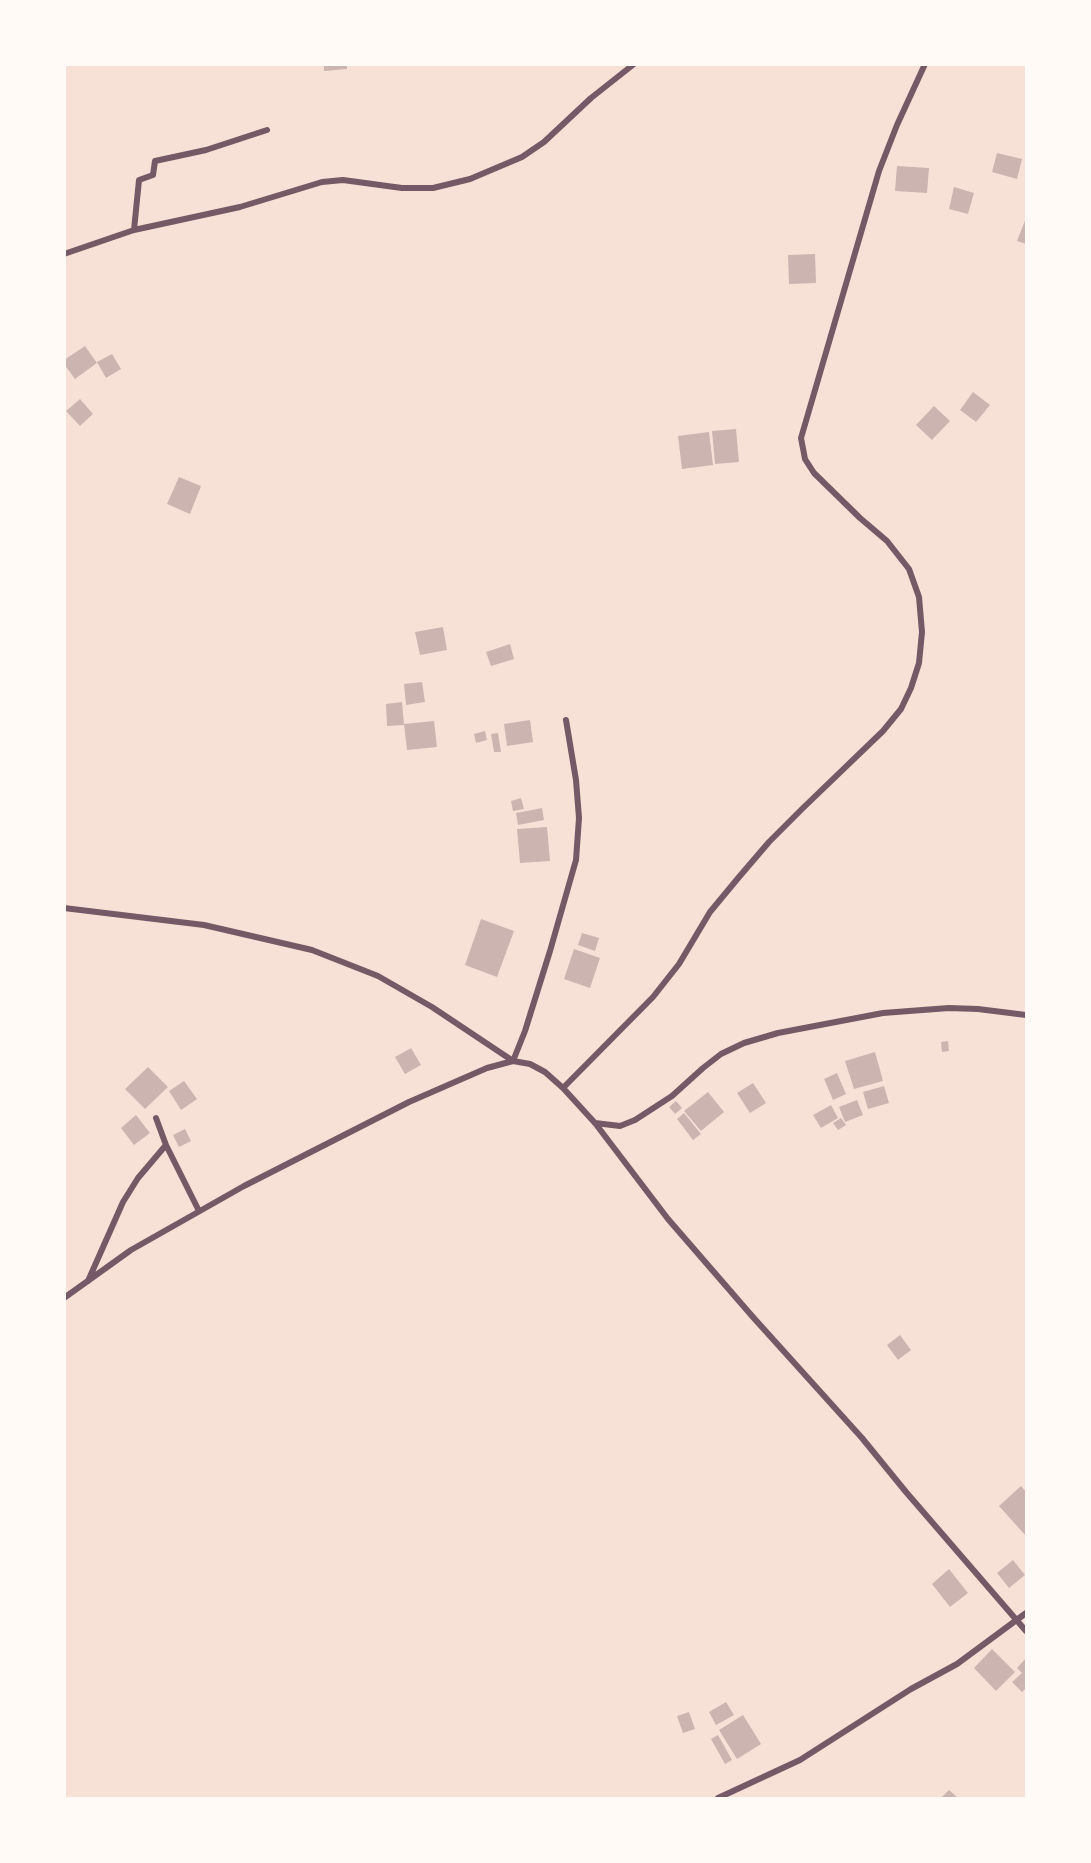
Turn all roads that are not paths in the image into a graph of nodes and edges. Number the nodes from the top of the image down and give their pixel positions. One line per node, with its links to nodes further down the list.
1 (634, 64): 4 (street)
2 (925, 64): 10 (street)
3 (267, 130): 4 (street)
4 (134, 230): 5 (street)
5 (64, 254)
6 (566, 720): 9 (street)
7 (64, 908): 9 (street)
8 (1026, 1015): 12 (street)
9 (513, 1061): 10 (street); 14 (street)
10 (563, 1088): 12 (street)
11 (156, 1118): 13 (street)
12 (595, 1123): 18 (street)
13 (166, 1145): 14 (street); 15 (street)
14 (199, 1211): 15 (street)
15 (88, 1281): 16 (street)
16 (64, 1298)
17 (1026, 1612): 18 (street)
18 (1017, 1621): 19 (street); 20 (street)
19 (1026, 1631)
20 (718, 1798)

